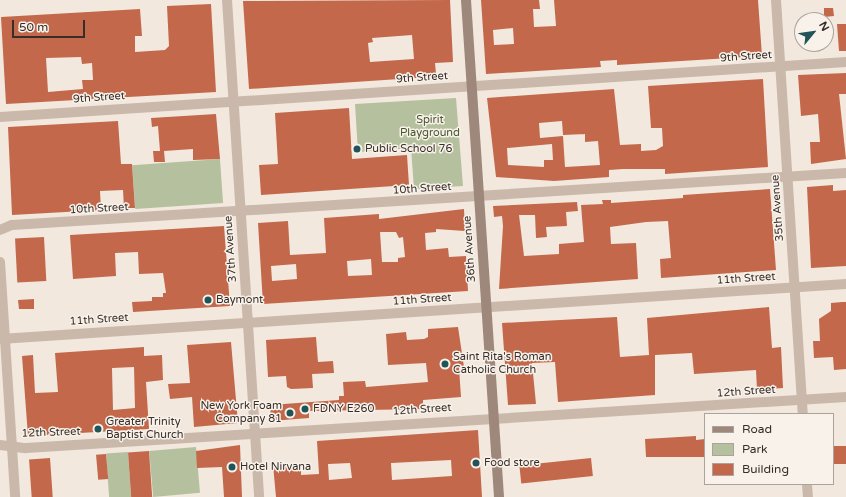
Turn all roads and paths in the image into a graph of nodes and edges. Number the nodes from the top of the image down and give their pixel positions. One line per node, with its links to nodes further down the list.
1 (227, 0): 7 (street, 37th Avenue)
2 (466, 0): 6 (main road, 36th Avenue)
3 (776, 0): 5 (street, 35th Avenue)
4 (846, 62): 5 (street, 9th Street)
5 (780, 66): 6 (street, 9th Street); 10 (street, 35th Avenue)
6 (472, 86): 7 (street, 9th Street); 11 (main road, 36th Avenue)
7 (234, 102): 8 (street, 9th Street); 12 (street, 37th Avenue)
8 (0, 117)
9 (846, 173): 10 (street, 10th Street)
10 (788, 177): 11 (street, 10th Street); 16 (street, 35th Avenue)
11 (479, 197): 12 (street, 10th Street); 17 (main road, 36th Avenue)
12 (241, 212): 13 (street, 10th Street); 18 (street, 37th Avenue)
13 (0, 230)
14 (0, 262): 19 (street)
15 (846, 284): 16 (street, 11th Street)
16 (795, 287): 17 (street, 11th Street); 21 (street, 35th Avenue)
17 (486, 307): 18 (street, 11th Street); 23 (main road, 36th Avenue)
18 (248, 323): 19 (street, 11th Street); 24 (street, 37th Avenue)
19 (2, 338): 26 (street)
20 (846, 397): 21 (street, 12th Street)
21 (802, 400): 22 (street, 35th Avenue); 23 (street, 12th Street)
22 (803, 413)
23 (494, 418): 24 (street, 12th Street); 30 (main road, 36th Avenue)
24 (255, 433): 26 (street, 12th Street); 29 (street, 37th Avenue)
25 (0, 445): 26 (street, 12th Street)
26 (12, 446): 28 (street)
27 (807, 485): 31 (street)
28 (15, 497)
29 (259, 497)
30 (499, 497)
31 (808, 497)

